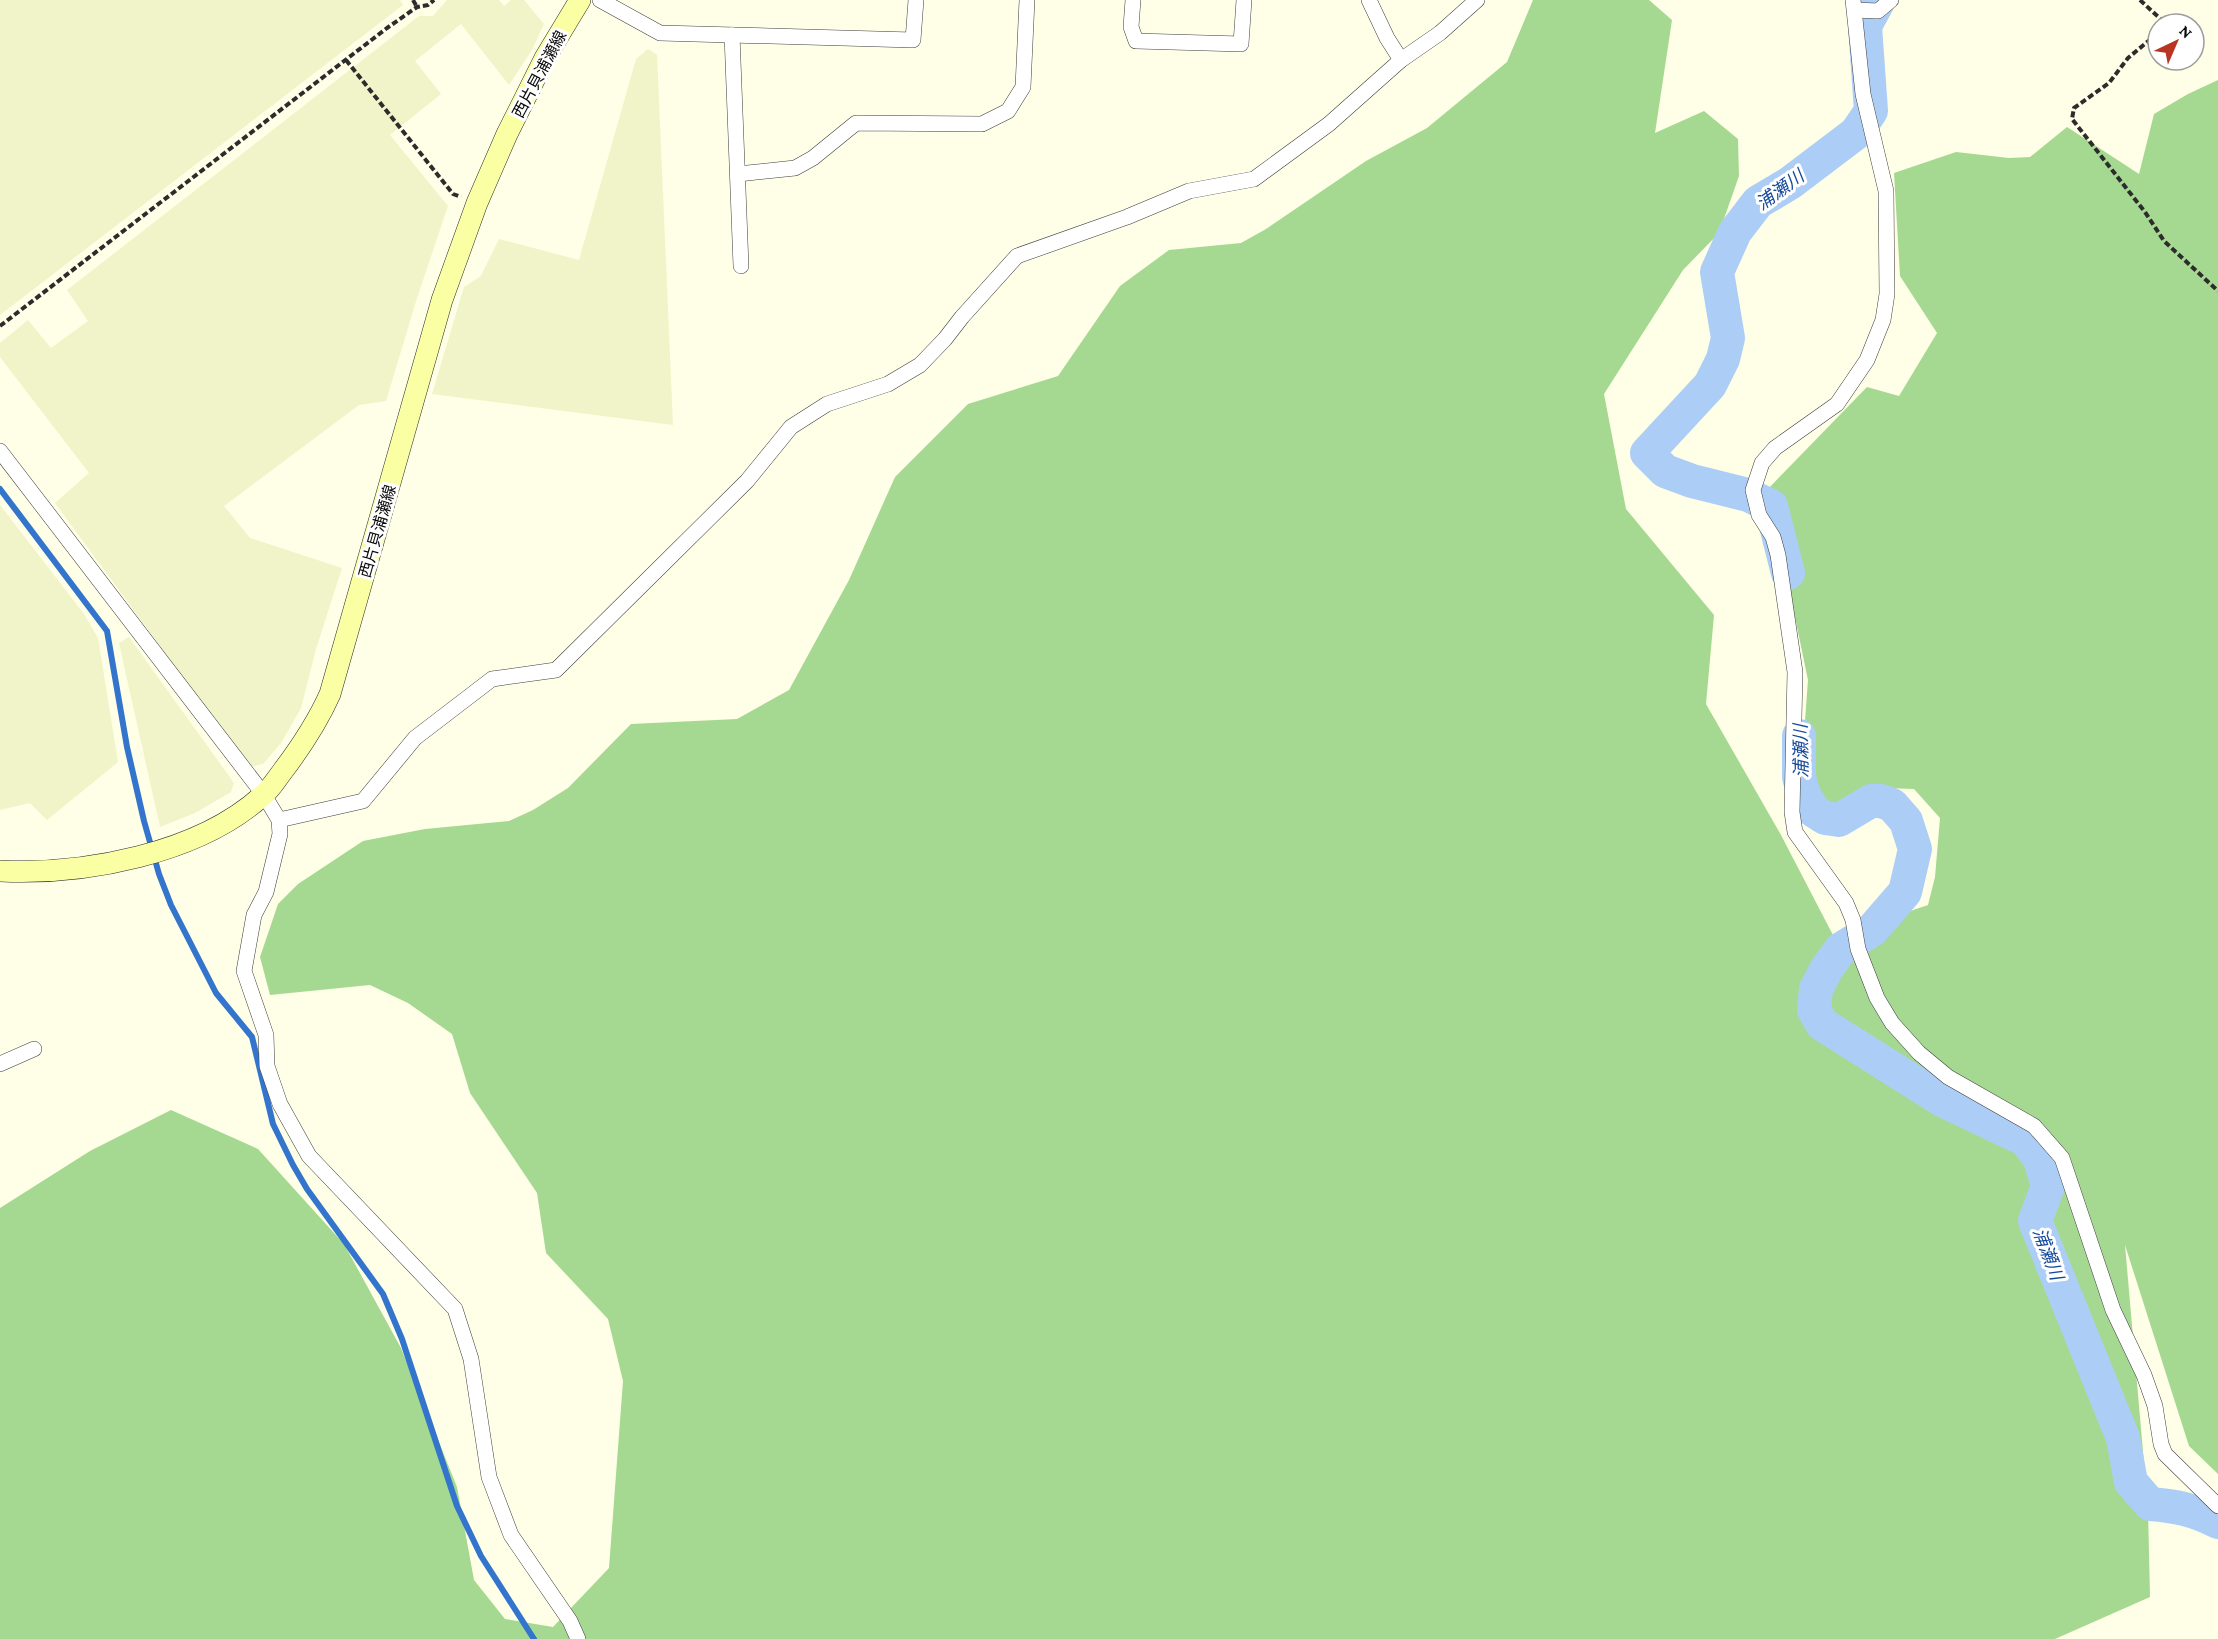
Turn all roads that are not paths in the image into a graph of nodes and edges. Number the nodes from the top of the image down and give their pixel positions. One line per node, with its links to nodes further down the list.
1 (580, 0): 16 (main road, 西片貝浦瀬線)
2 (600, 0): 11 (street)
3 (916, 0): 11 (street)
4 (1028, 0): 13 (street)
5 (1133, 0): 6 (street)
6 (1244, 0)
7 (1369, 0): 12 (street)
8 (1477, 0): 12 (street)
9 (1891, 0): 10 (street)
10 (1854, 5): 21 (street)
11 (732, 35): 13 (street)
12 (1401, 60): 17 (street)
13 (738, 174): 14 (street)
14 (741, 266)
15 (0, 451): 16 (street)
16 (264, 795): 17 (street); 18 (main road, 西片貝浦瀬線)
17 (279, 820): 22 (street)
18 (0, 871)
19 (34, 1048): 20 (street)
20 (0, 1064)
21 (2218, 1506)
22 (578, 1639)

